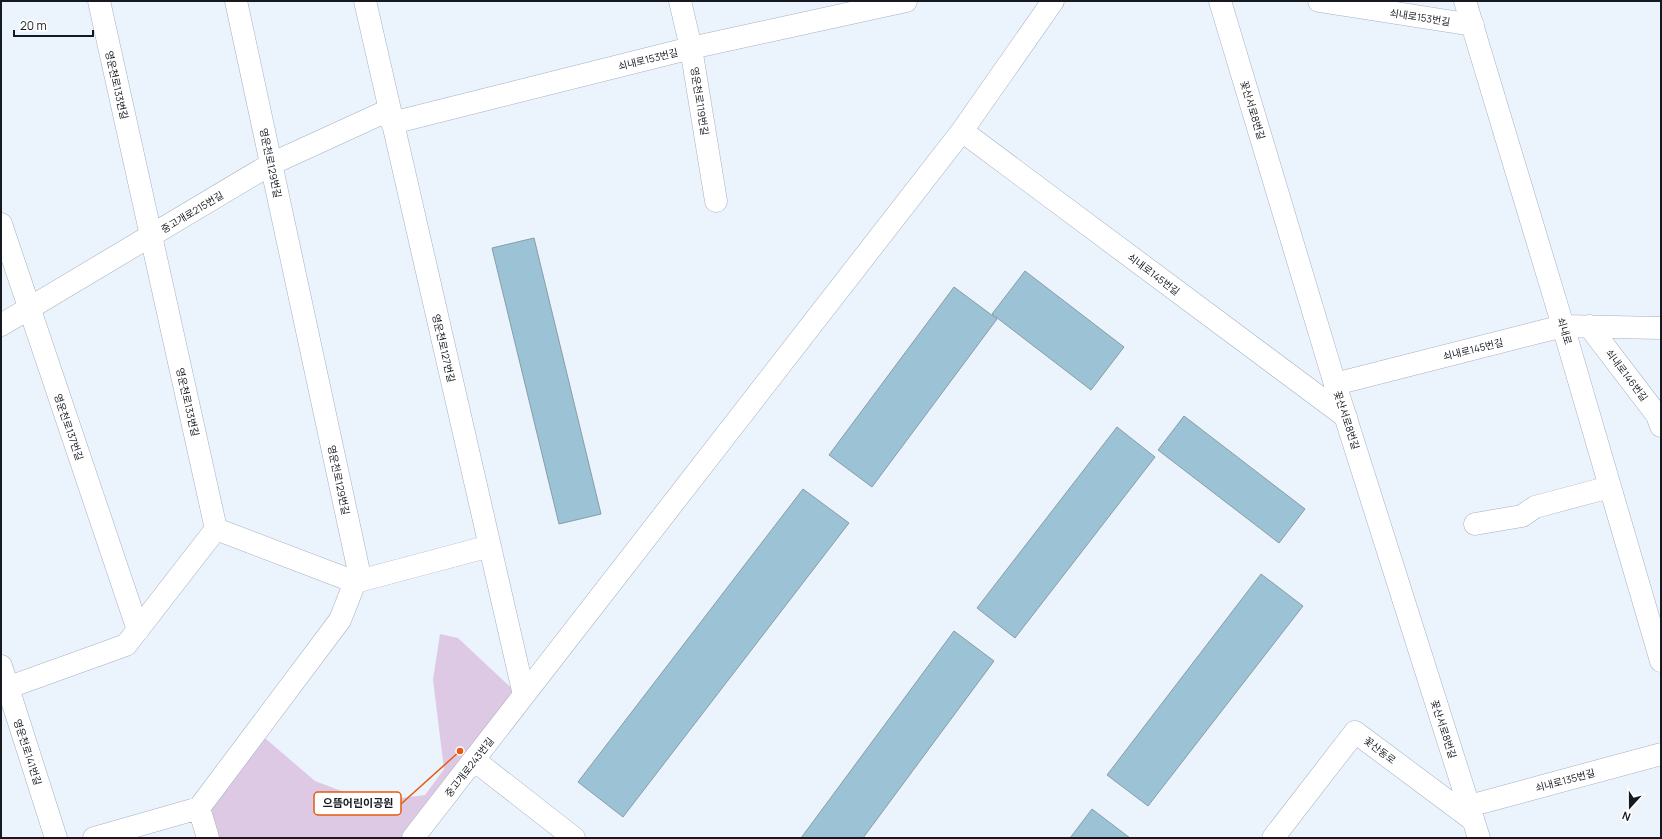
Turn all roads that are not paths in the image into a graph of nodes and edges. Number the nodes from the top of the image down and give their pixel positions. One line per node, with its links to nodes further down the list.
1 (98, 1): 18 (street, 영운천로133번길)
2 (236, 1): 15 (street, 영운천로129번길)
3 (365, 1): 13 (street, 영운천로127번길)
4 (680, 1): 12 (street, 영운천로119번길)
5 (906, 1): 12 (street, 쇠내로153번길)
6 (1053, 1): 14 (street, 중고개로243번길)
7 (1220, 1): 24 (street, 꽃산서로8번길)
8 (1319, 1): 10 (street, 쇠내로153번길)
9 (1466, 1): 11 (street, 쇠내로)
10 (1402, 8): 11 (street, 쇠내로153번길)
11 (1473, 25): 21 (street, 쇠내로)
12 (692, 48): 13 (street, 쇠내로153번길); 16 (street, 영운천로119번길)
13 (390, 117): 15 (street, 중고개로215번길); 30 (street, 영운천로127번길)
14 (962, 131): 25 (street, 쇠내로145번길); 36 (street, 중고개로243번길)
15 (271, 164): 18 (street, 중고개로215번길); 31 (street, 영운천로129번길)
16 (716, 201)
17 (1, 224): 19 (street, 영운천로137번길)
18 (151, 236): 19 (street, 중고개로215번길); 29 (street, 영운천로133번길)
19 (30, 309): 20 (street, 중고개로215번길); 32 (street, 영운천로137번길)
20 (1, 325)
21 (1564, 326): 22 (street); 24 (street, 쇠내로145번길); 27 (street, 쇠내로)
22 (1589, 326): 23 (street); 26 (street, 쇠내로146번길)
23 (1661, 328)
24 (1335, 384): 25 (street, 꽃산서로8번길)
25 (1346, 416): 40 (street, 꽃산서로8번길)
26 (1661, 426)
27 (1610, 487): 28 (street); 33 (street, 쇠내로)
28 (1475, 524)
29 (216, 529): 31 (street); 32 (street)
30 (490, 546): 31 (street); 36 (street, 영운천로127번길)
31 (355, 582): 39 (street, 영운천로129번길)
32 (138, 630): 35 (street)
33 (1661, 661)
34 (1, 666): 35 (street, 영운천로141번길)
35 (4, 689): 41 (street, 영운천로141번길)
36 (524, 695): 38 (street, 중고개로243번길)
37 (1661, 754): 40 (street, 쇠내로135번길)
38 (474, 760): 44 (street, 중고개로243번길); 45 (street)
39 (198, 808): 42 (street); 43 (street)
40 (1474, 821): 46 (street, 꽃산동로)
41 (56, 838)
42 (94, 838)
43 (208, 838)
44 (413, 838)
45 (574, 838)
46 (1273, 838)

